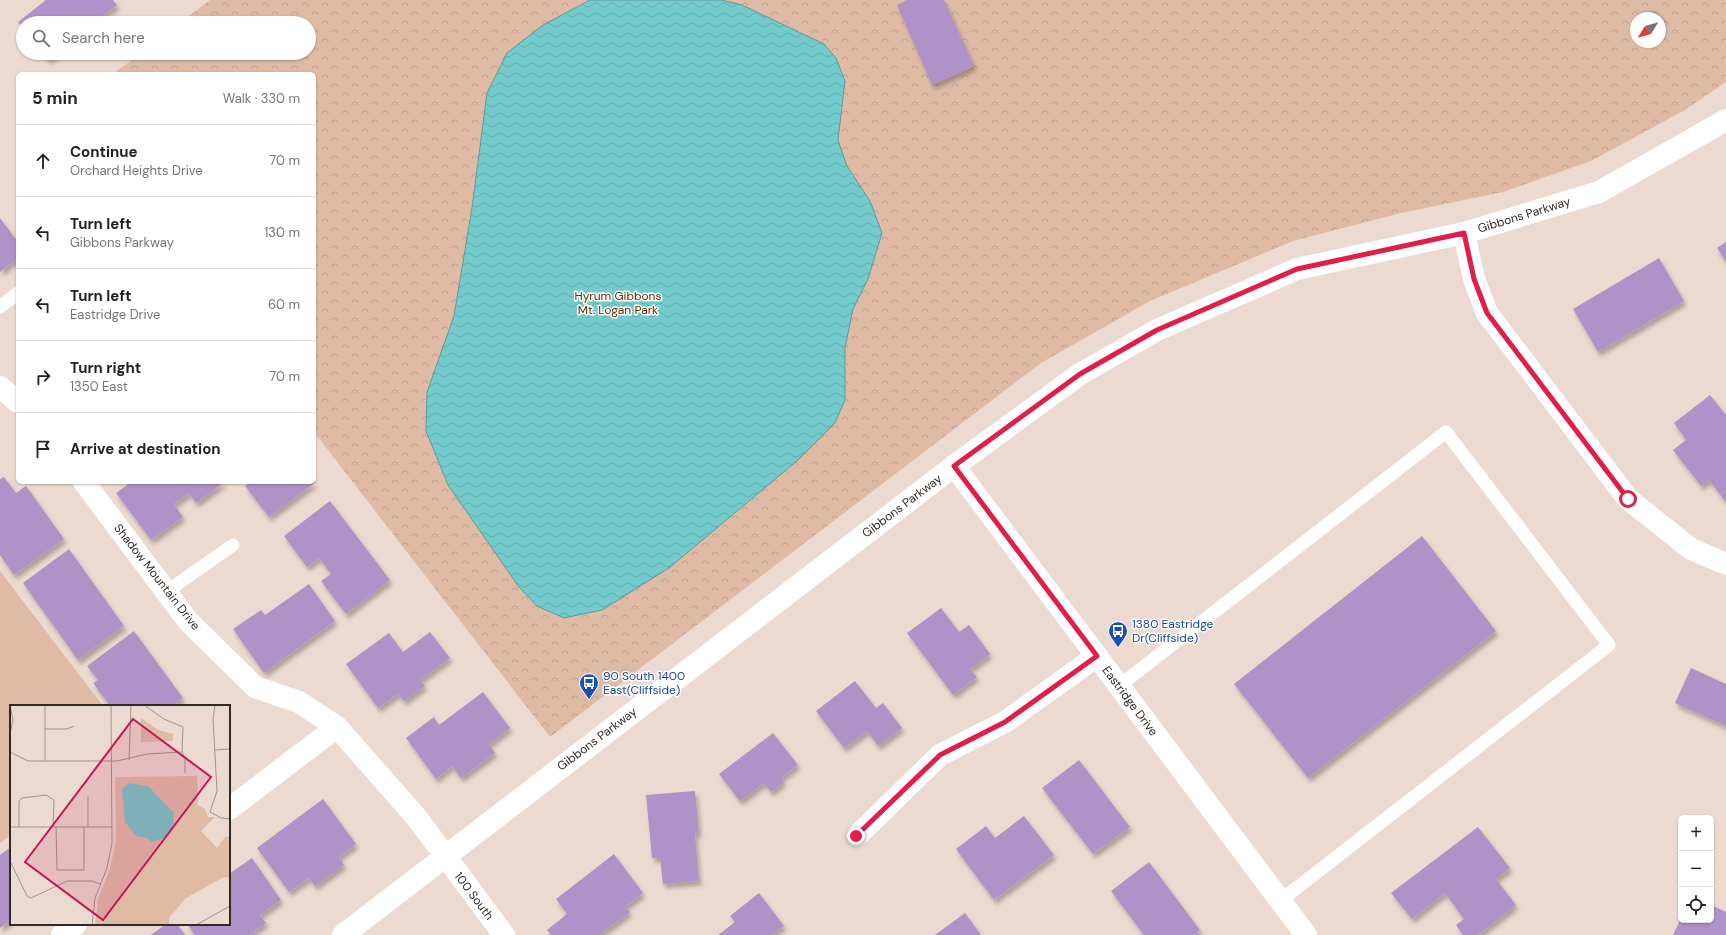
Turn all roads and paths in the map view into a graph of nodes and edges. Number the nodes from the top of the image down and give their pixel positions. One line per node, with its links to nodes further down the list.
1 (1726, 120): 2 (street, Gibbons Parkway)
2 (1464, 233): 7 (street, Gibbons Parkway); 10 (street)
3 (16, 295): 4 (lane)
4 (0, 307)
5 (0, 387): 6 (street)
6 (16, 400)
7 (954, 466): 12 (street, Eastridge Drive); 17 (street, Gibbons Parkway)
8 (85, 484): 11 (street, Shadow Mountain Drive)
9 (233, 545): 11 (lane)
10 (1726, 564)
11 (166, 592): 14 (street, Shadow Mountain Drive)
12 (1097, 656): 13 (street, Eastridge Drive); 16 (street)
13 (1119, 686): 18 (street, Eastridge Drive); 18 (lane)
14 (337, 727): 15 (street); 17 (street, Shadow Mountain Drive)
15 (230, 807)
16 (856, 836)
17 (445, 856): 22 (street, Gibbons Parkway); 23 (street, 100 South)
18 (1280, 901): 20 (street, Eastridge Drive)
19 (75, 925): 21 (street)
20 (1296, 932)
21 (62, 935)
22 (343, 935)
23 (504, 935)

